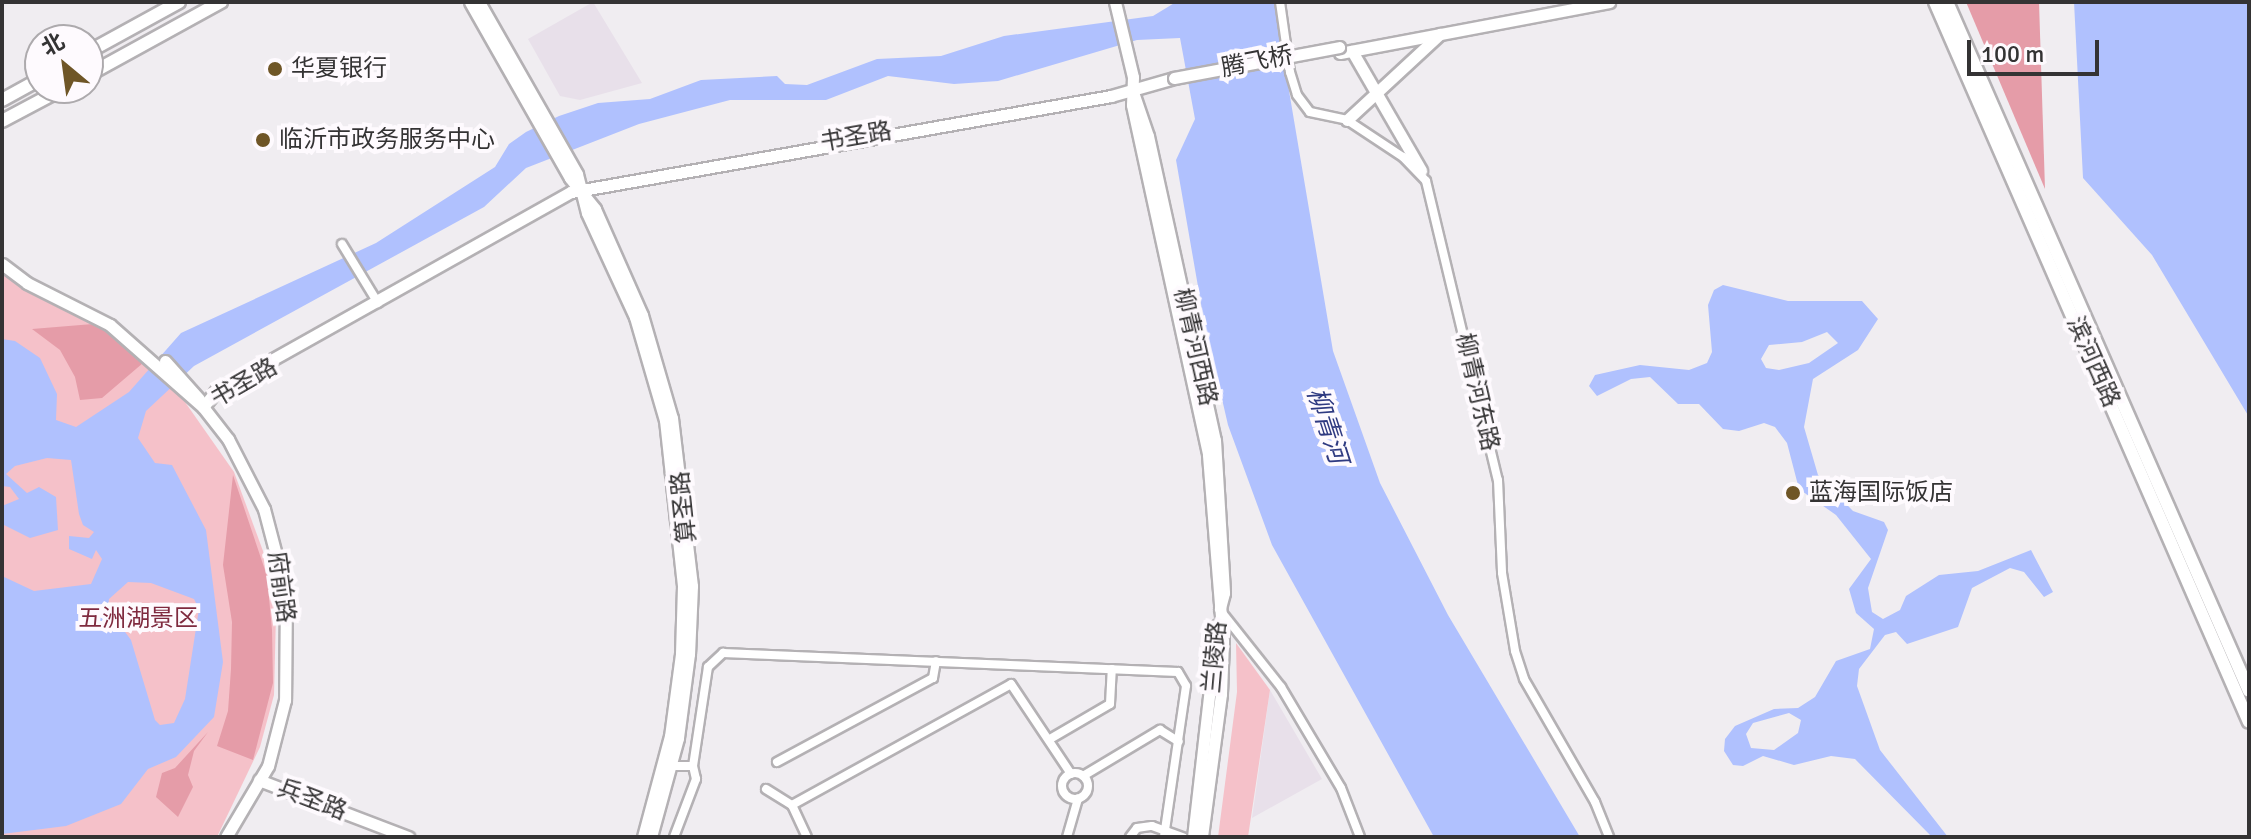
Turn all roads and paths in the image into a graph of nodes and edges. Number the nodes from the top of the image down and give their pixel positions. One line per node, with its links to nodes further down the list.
1 (179, 2): 12 (main road)
2 (221, 2): 14 (main road)
3 (470, 2): 19 (street, 算圣路)
4 (479, 2): 19 (street, 算圣路)
5 (1280, 2): 22 (street)
6 (1572, 2): 13 (street)
7 (1609, 2): 11 (street)
8 (1935, 2): 36 (main road, 滨河西路)
9 (1947, 2): 35 (main road, 滨河西路)
10 (1115, 5): 17 (street, 柳青河西路)
11 (1440, 34): 13 (street); 18 (street)
12 (104, 43)
13 (1344, 50): 15 (street, 腾飞桥, bridge); 18 (street)
14 (104, 66)
15 (1174, 81): 17 (street, 书圣路)
16 (24, 88): 20 (main road)
17 (1132, 90): 25 (street, 书圣路); 32 (street, 柳青河西路)
18 (1375, 96): 22 (street); 24 (street)
19 (531, 97): 25 (street, 算圣路)
20 (2, 100)
21 (34, 104): 23 (main road)
22 (1347, 120): 24 (street)
23 (2, 121)
24 (1421, 170): 63 (street, 柳青河东路)
25 (583, 192): 29 (street, 书圣路); 31 (street, 书圣路); 40 (street, 算圣路); 53 (street, 算圣路)
26 (343, 246): 29 (street)
27 (2, 254): 30 (street, 府前路)
28 (2, 264): 30 (street, 府前路)
29 (378, 303): 31 (street, 书圣路)
30 (142, 345): 31 (street, 府前路)
31 (203, 407): 44 (street, 府前路)
32 (1219, 609): 60 (street, 兰陵路); 61 (street, 兰陵路); 62 (street)
33 (936, 661): 34 (street); 39 (street); 41 (street)
34 (1112, 669): 37 (street); 38 (street)
35 (2249, 691)
36 (2249, 722)
37 (1050, 739): 42 (street); 47 (street)
38 (1179, 742): 43 (street); 48 (street)
39 (777, 762)
40 (672, 766): 41 (street); 54 (street, 算圣路)
41 (693, 766): 55 (street)
42 (1071, 774): 43 (street); 46 (street)
43 (1083, 776): 46 (street)
44 (259, 780): 49 (street, 府前路); 50 (street, 府前路); 51 (street, 兵圣路); 52 (street, 兵圣路)
45 (766, 789): 47 (street)
46 (1078, 799): 57 (street)
47 (792, 805): 56 (street)
48 (1164, 834): 58 (street); 59 (street)
49 (226, 837)
50 (234, 837)
51 (388, 837)
52 (408, 837)
53 (643, 837)
54 (651, 837)
55 (674, 837)
56 (807, 837)
57 (1067, 837)
58 (1130, 837)
59 (1183, 837)
60 (1193, 837)
61 (1202, 837)
62 (1360, 837)
63 (1609, 837)

